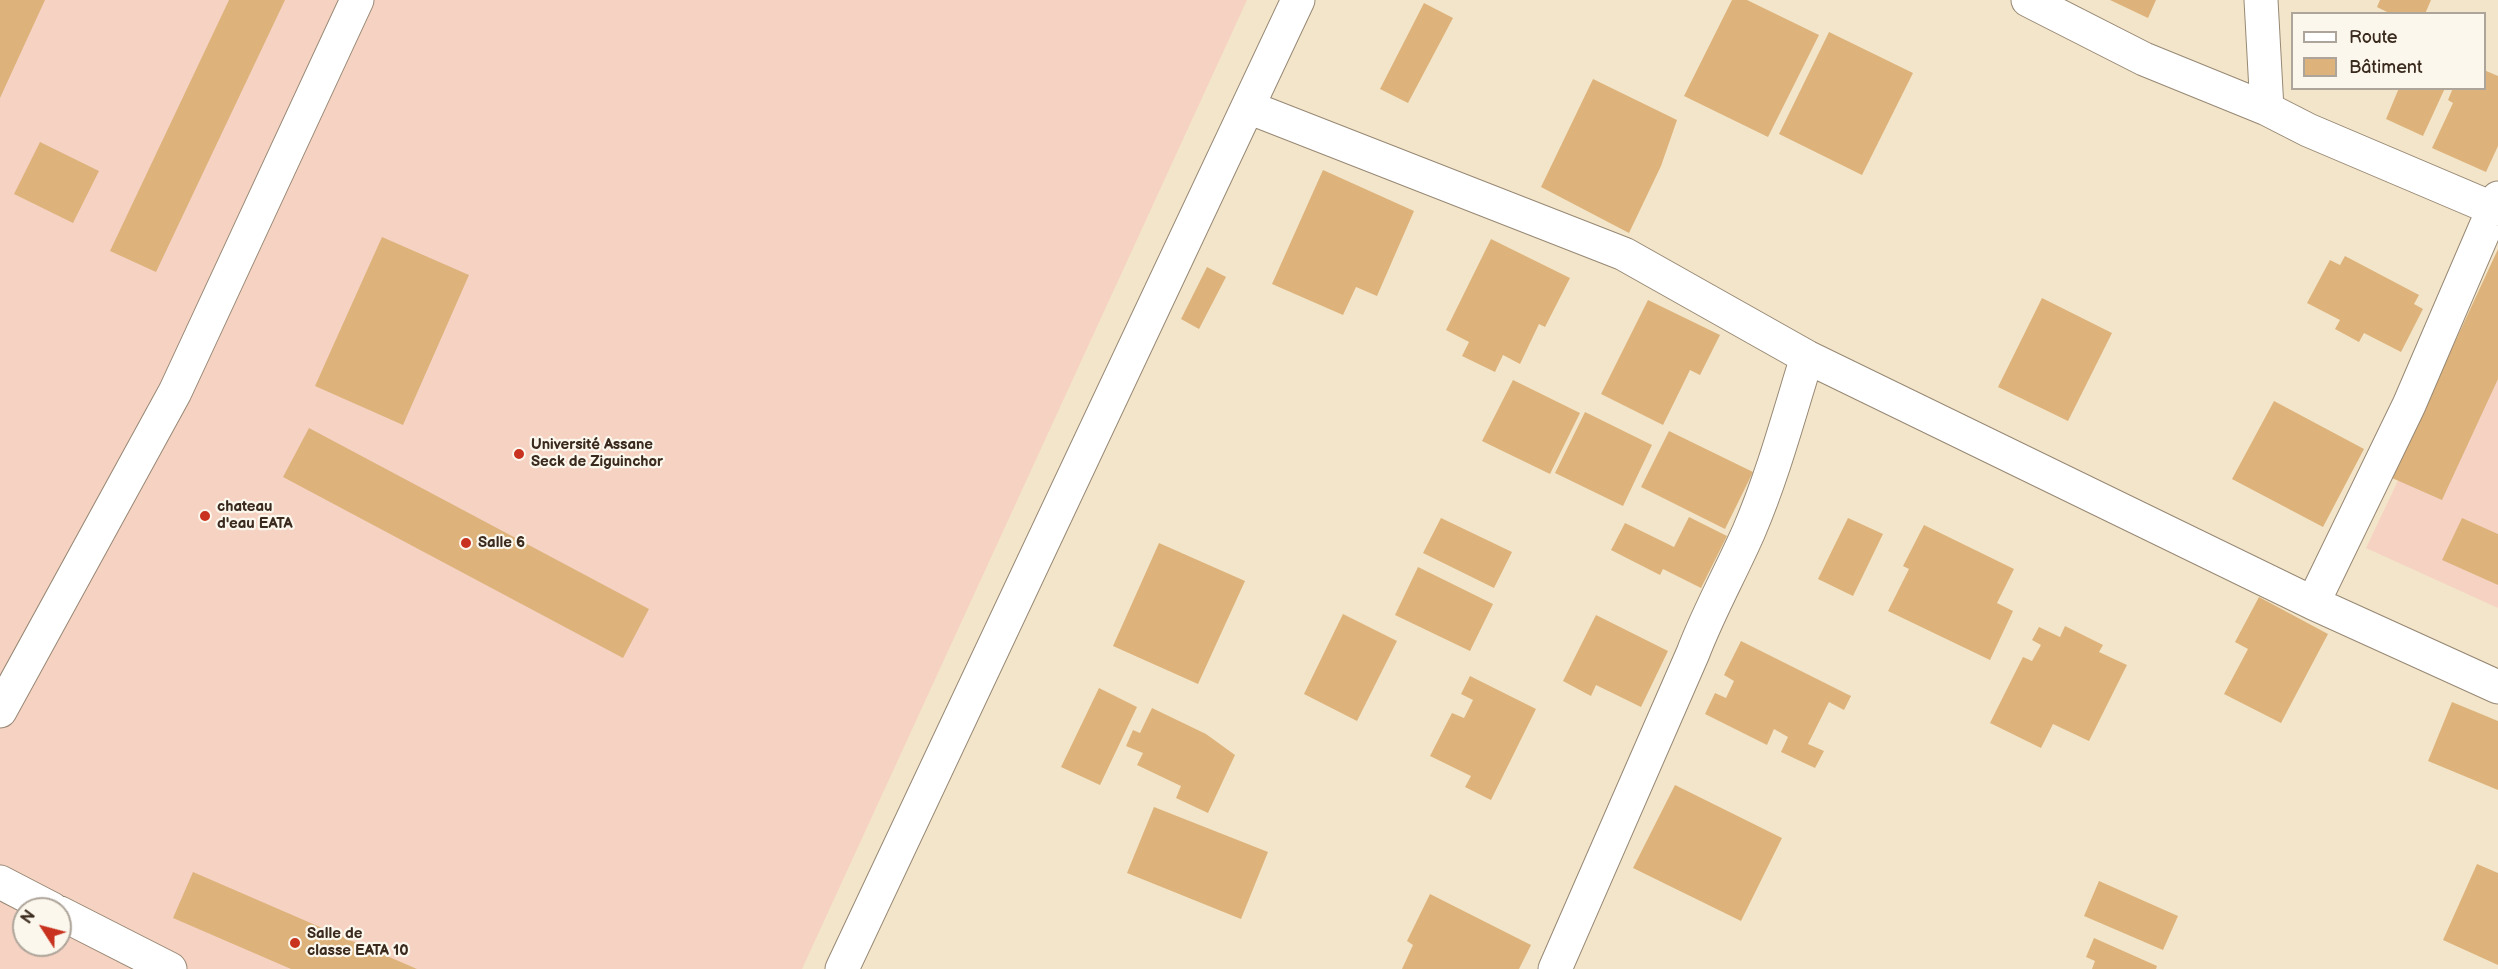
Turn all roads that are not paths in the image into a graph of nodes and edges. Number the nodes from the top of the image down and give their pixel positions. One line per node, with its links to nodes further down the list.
1 (357, 0): 11 (street)
2 (1298, 0): 5 (street)
3 (2028, 0): 6 (street)
4 (2261, 0): 6 (street)
5 (1248, 107): 8 (street); 16 (street)
6 (2267, 109): 7 (street)
7 (2496, 204): 9 (street)
8 (1807, 357): 9 (street); 17 (street)
9 (2313, 603): 10 (street)
10 (2498, 687)
11 (0, 711)
12 (0, 882): 13 (street)
13 (29, 897)
14 (72, 919): 15 (street)
15 (170, 969)
16 (842, 969)
17 (1555, 969)

